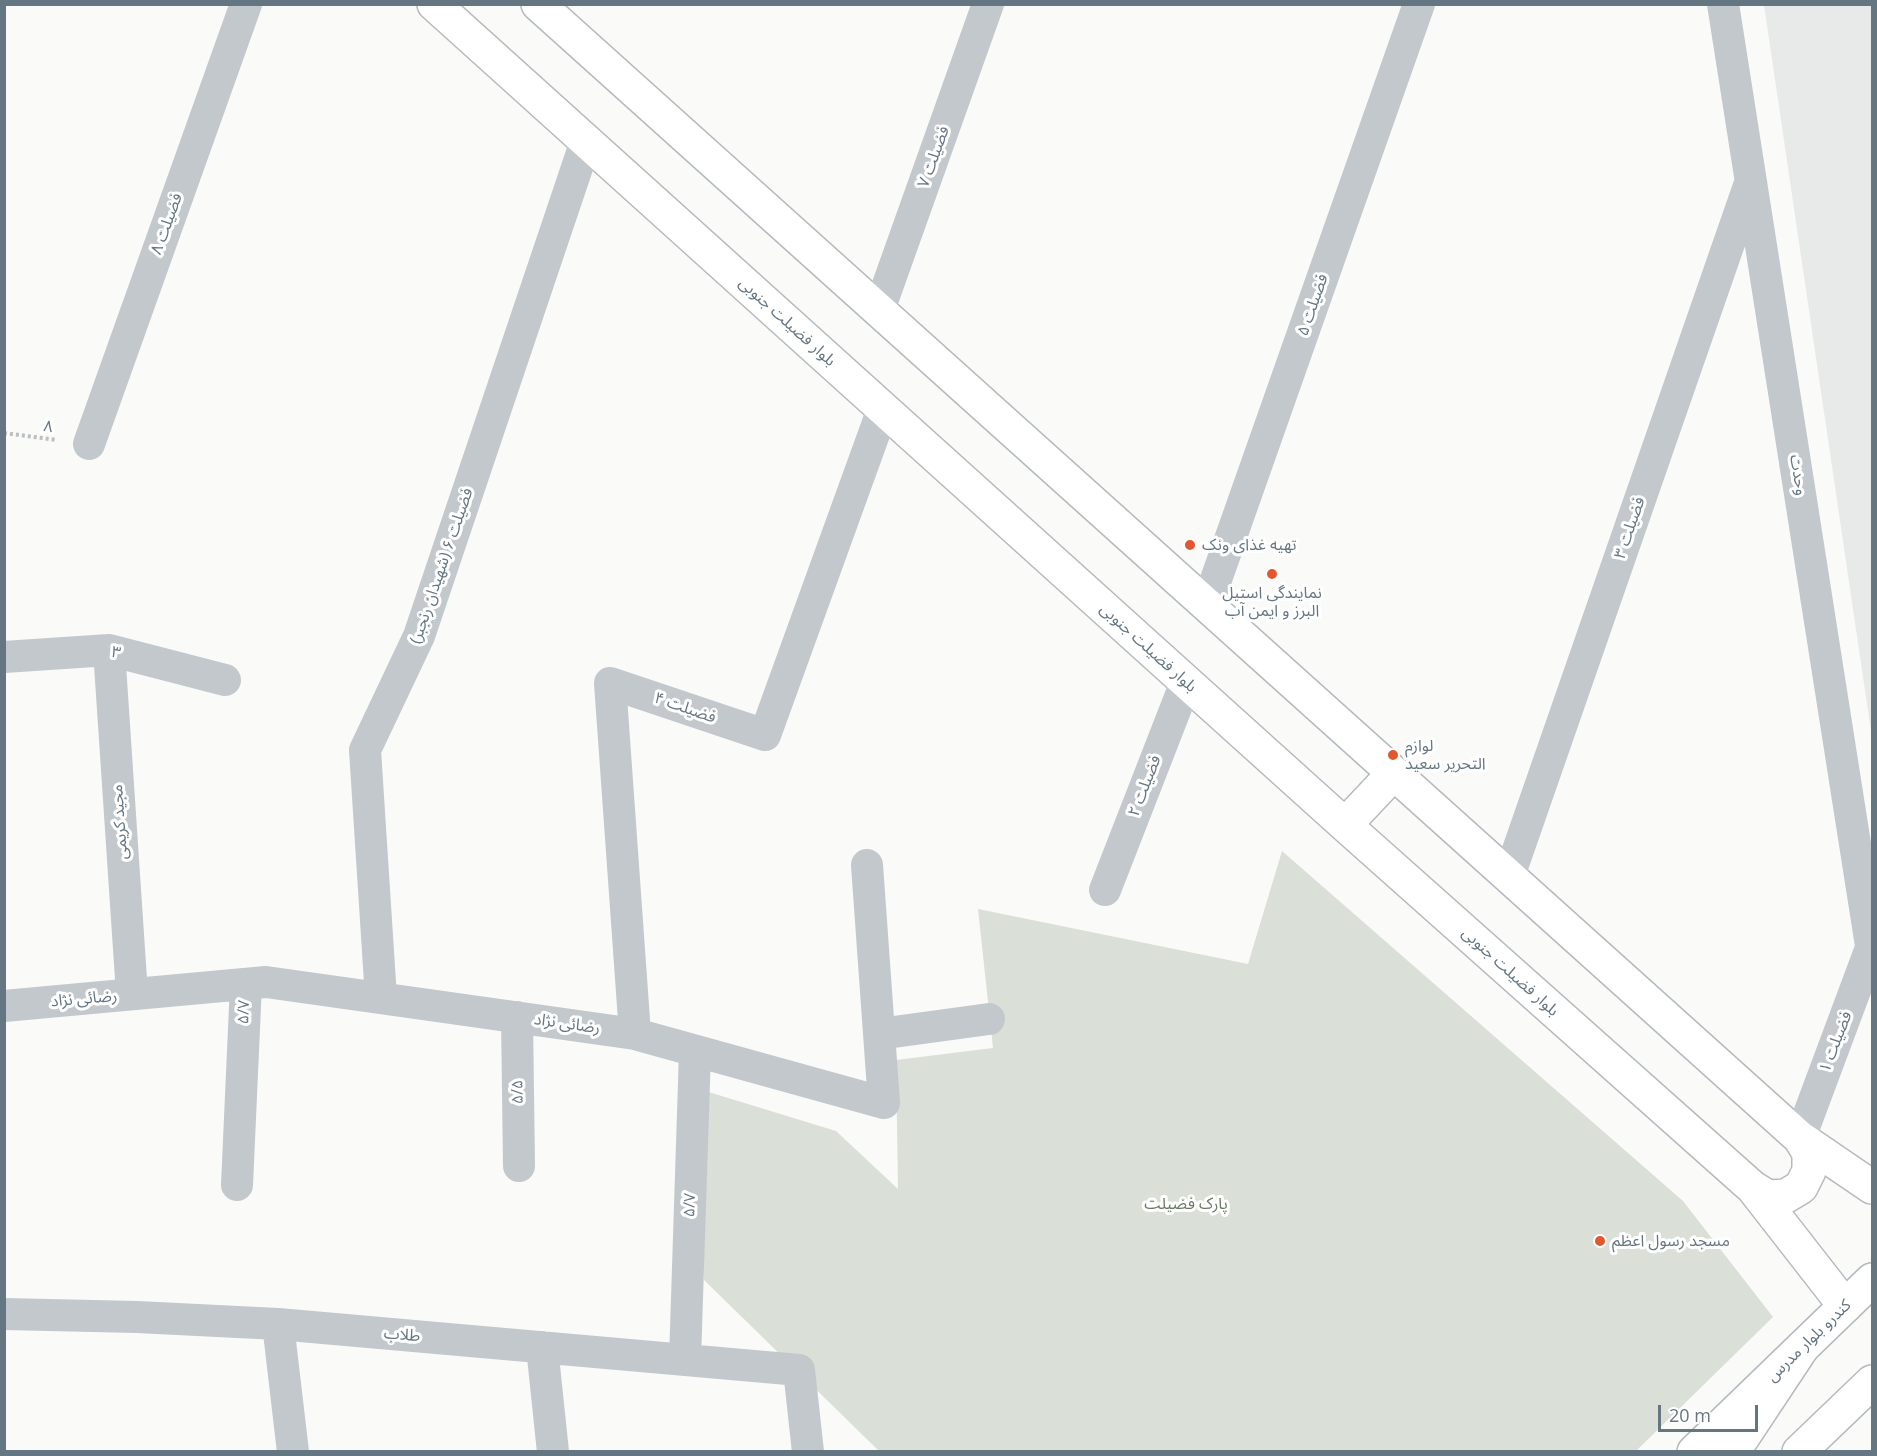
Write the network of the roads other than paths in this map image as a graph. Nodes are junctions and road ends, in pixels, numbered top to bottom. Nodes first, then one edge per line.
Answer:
1 (246, 4) edge
2 (434, 4) edge
3 (988, 4) edge
4 (1419, 4) edge
5 (1723, 4) edge
6 (553, 10) edge
7 (586, 141) junction
8 (1751, 180) junction
9 (879, 310) junction
10 (883, 409) junction
11 (89, 444) road end
12 (1207, 605) junction
13 (109, 650) junction
14 (4, 657) edge
15 (225, 680) dead end
16 (1186, 682) junction
17 (1394, 773) junction
18 (1345, 825) junction
19 (867, 865) dead end
20 (1509, 876) junction
21 (1105, 890) dead end
22 (1872, 945) edge
23 (1872, 952) edge
24 (246, 984) junction
25 (132, 994) junction
26 (381, 998) junction
27 (4, 1006) edge
28 (517, 1017) junction
29 (988, 1019) dead end
30 (635, 1034) junction
31 (879, 1034) junction
32 (695, 1051) junction
33 (1800, 1138) junction
34 (519, 1166) dead end
35 (237, 1185) dead end
36 (1872, 1187) edge
37 (1753, 1188) junction
38 (1872, 1280) edge
39 (1845, 1306) junction
40 (4, 1314) edge
41 (278, 1324) junction
42 (542, 1347) junction
43 (1802, 1348) junction
44 (685, 1360) junction
45 (1872, 1382) edge
46 (293, 1452) edge
47 (553, 1452) edge
48 (808, 1452) edge
49 (1694, 1452) edge
50 (1733, 1452) edge
51 (1799, 1452) edge

1 - 11 street, فضیلت ۸
2 - 7 main road, بلوار فضیلت جنوبی
3 - 9 street, فضیلت ۷
4 - 12 street, فضیلت ۵
5 - 8 street, وحدت
6 - 9 main road
7 - 10 main road, بلوار فضیلت جنوبی
7 - 26 street, فضیلت ۶ (شهیدان رنجبر)
8 - 20 street, فضیلت ۳
8 - 22 street, وحدت
9 - 12 main road
10 - 16 main road, بلوار فضیلت جنوبی
10 - 30 street, فضیلت ۴
12 - 17 main road
13 - 14 street, ۳
13 - 15 street, ۳
13 - 25 street, مجید کریمی
16 - 18 main road, بلوار فضیلت جنوبی
16 - 21 street, فضیلت ۲
17 - 18 main road
17 - 20 main road
18 - 37 main road, بلوار فضیلت جنوبی
19 - 31 street, رضائی نژاد
20 - 33 main road
22 - 23 street, وحدت
22 - 33 street, فضیلت ۱
24 - 25 street, رضائی نژاد
24 - 26 street, رضائی نژاد
24 - 35 street, ۵/۷
25 - 27 street, رضائی نژاد
26 - 28 street, رضائی نژاد
28 - 30 street, رضائی نژاد
28 - 34 street, ۵/۵
29 - 31 street
30 - 32 street, رضائی نژاد
31 - 32 street, رضائی نژاد
32 - 44 street, ۵/۷
33 - 36 main road
33 - 37 main road
37 - 39 main road, بلوار فضیلت جنوبی
38 - 39 main road, کندرو بلوار مدرس
39 - 43 main road, کندرو بلوار مدرس
40 - 41 street, طلاب
41 - 42 street, طلاب
41 - 46 street
42 - 44 street, طلاب
42 - 47 street
43 - 49 main road, کندرو بلوار مدرس
43 - 50 main road
44 - 48 street, طلاب
45 - 51 main road

